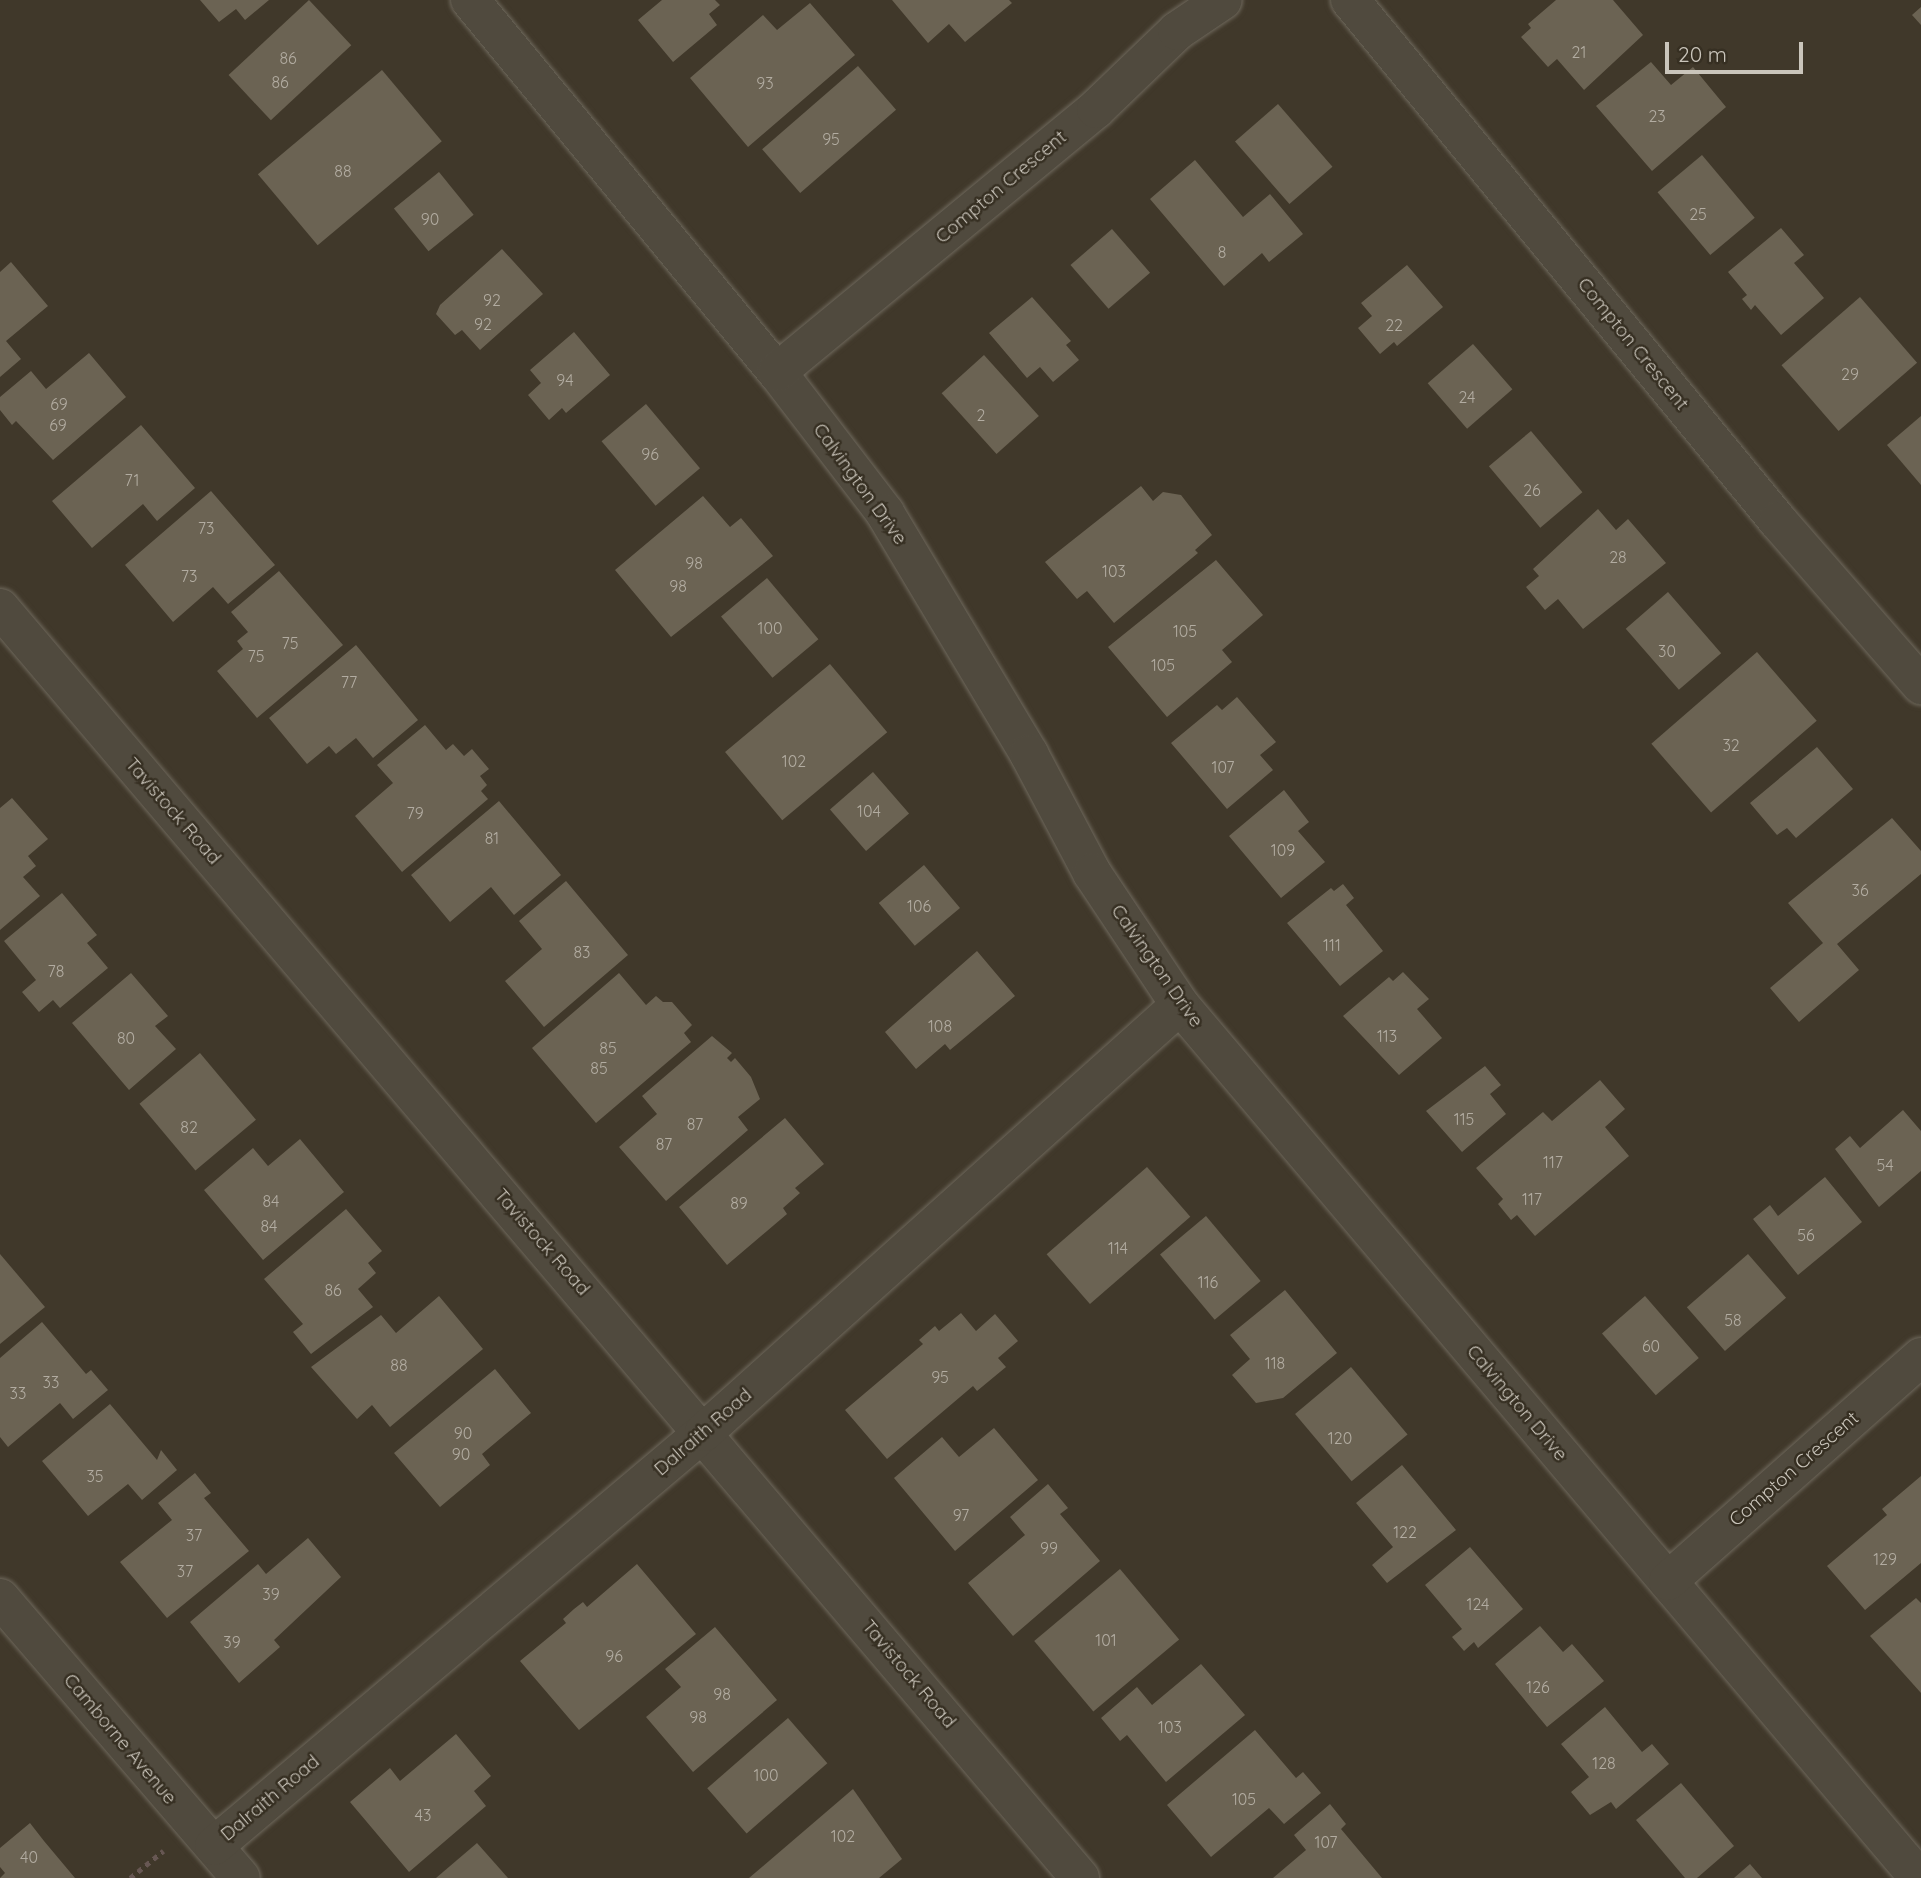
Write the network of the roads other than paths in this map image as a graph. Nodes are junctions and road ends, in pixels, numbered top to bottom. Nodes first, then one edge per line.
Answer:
1 (470, 0) edge
2 (1223, 0) edge
3 (1350, 0) edge
4 (777, 372) junction
5 (0, 608) edge
6 (1921, 685) edge
7 (1180, 1004) junction
8 (1921, 1357) edge
9 (704, 1432) junction
10 (1668, 1581) junction
11 (0, 1598) edge
12 (214, 1846) junction
13 (241, 1878) edge
14 (1080, 1878) edge
15 (1919, 1878) edge

1 - 4 street, Calvington Drive
2 - 4 street, Compton Crescent
3 - 6 street, Compton Crescent
4 - 7 street, Calvington Drive
5 - 9 street, Tavistock Road
7 - 9 street, Dalraith Road
7 - 10 street, Calvington Drive
8 - 10 street, Compton Crescent
9 - 12 street, Dalraith Road
9 - 14 street, Tavistock Road
10 - 15 street, Calvington Drive
11 - 12 street, Camborne Avenue
12 - 13 street, Camborne Avenue

